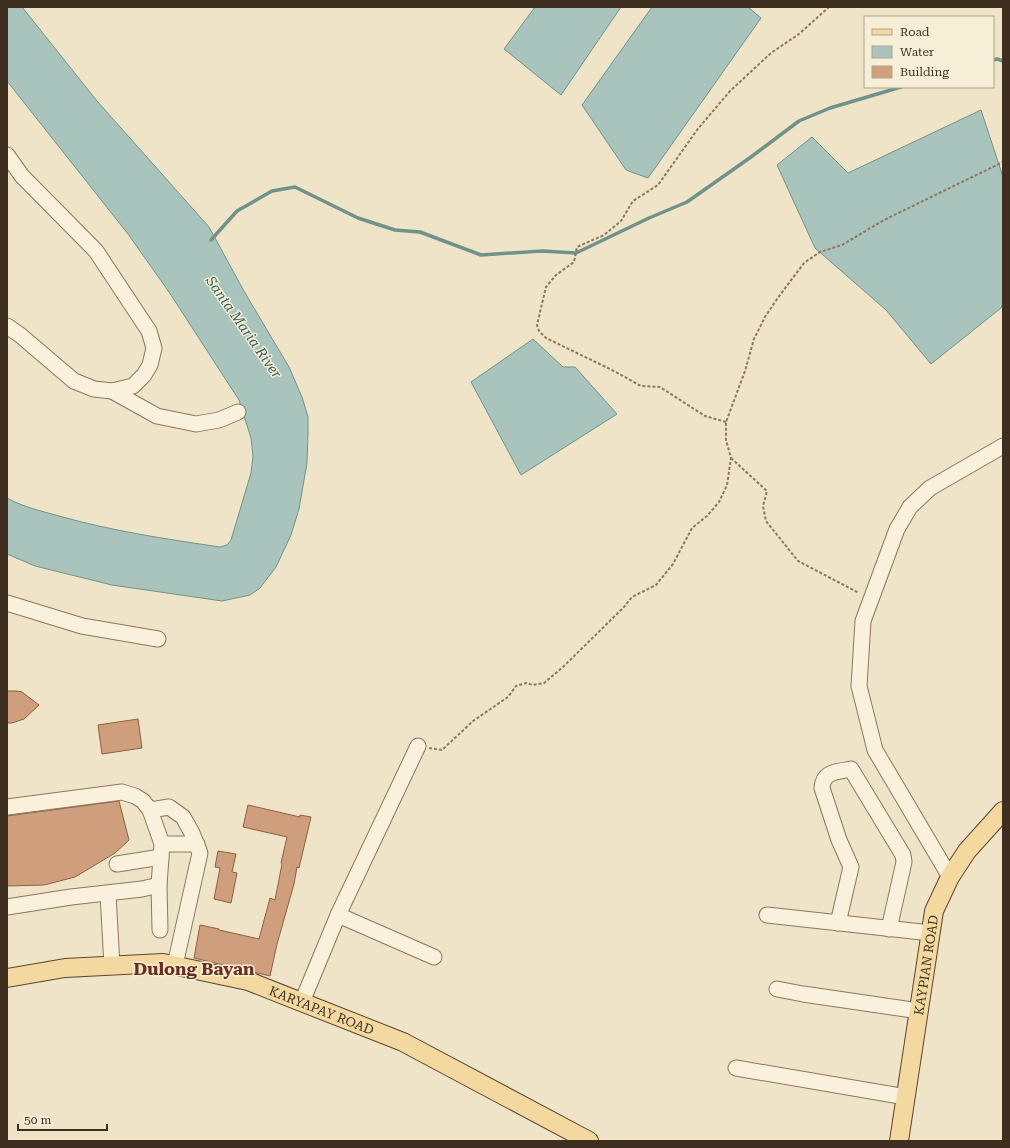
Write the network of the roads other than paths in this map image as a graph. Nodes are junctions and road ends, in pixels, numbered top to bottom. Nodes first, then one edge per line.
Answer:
1 (7, 155) edge
2 (7, 326) edge
3 (112, 391) junction
4 (238, 412) dead end
5 (1003, 446) edge
6 (7, 603) edge
7 (158, 639) dead end
8 (418, 746) road end
9 (7, 807) edge
10 (150, 810) junction
11 (1003, 811) edge
12 (196, 844) junction
13 (162, 850) junction
14 (117, 864) dead end
15 (950, 877) junction
16 (159, 885) junction
17 (108, 894) junction
18 (7, 907) edge
19 (338, 915) junction
20 (767, 915) dead end
21 (838, 923) junction
22 (889, 928) junction
23 (160, 930) dead end
24 (931, 933) junction
25 (434, 957) dead end
26 (175, 965) junction
27 (112, 966) junction
28 (7, 978) edge
29 (777, 989) dead end
30 (302, 1002) junction
31 (919, 1011) junction
32 (736, 1068) dead end
33 (906, 1097) junction
34 (589, 1141) edge
35 (899, 1141) edge

1 - 3 street
2 - 3 street
3 - 4 street
5 - 15 street
6 - 7 street
8 - 19 street
9 - 10 street
10 - 12 street
10 - 13 street
11 - 15 main road, KAYPIAN ROAD
12 - 13 street
12 - 26 street
13 - 14 street
13 - 16 street
15 - 24 main road, KAYPIAN ROAD
16 - 17 street
16 - 23 street
17 - 18 street
17 - 27 street
19 - 25 street
19 - 30 street
20 - 21 street
21 - 22 street
21 - 22 street
22 - 24 street
24 - 31 main road, KAYPIAN ROAD
26 - 27 main road, KARYAPAY ROAD
26 - 30 main road, KARYAPAY ROAD
27 - 28 main road, KARYAPAY ROAD
29 - 31 street
30 - 34 main road, KARYAPAY ROAD
31 - 33 main road, KAYPIAN ROAD
32 - 33 street
33 - 35 main road, KAYPIAN ROAD

